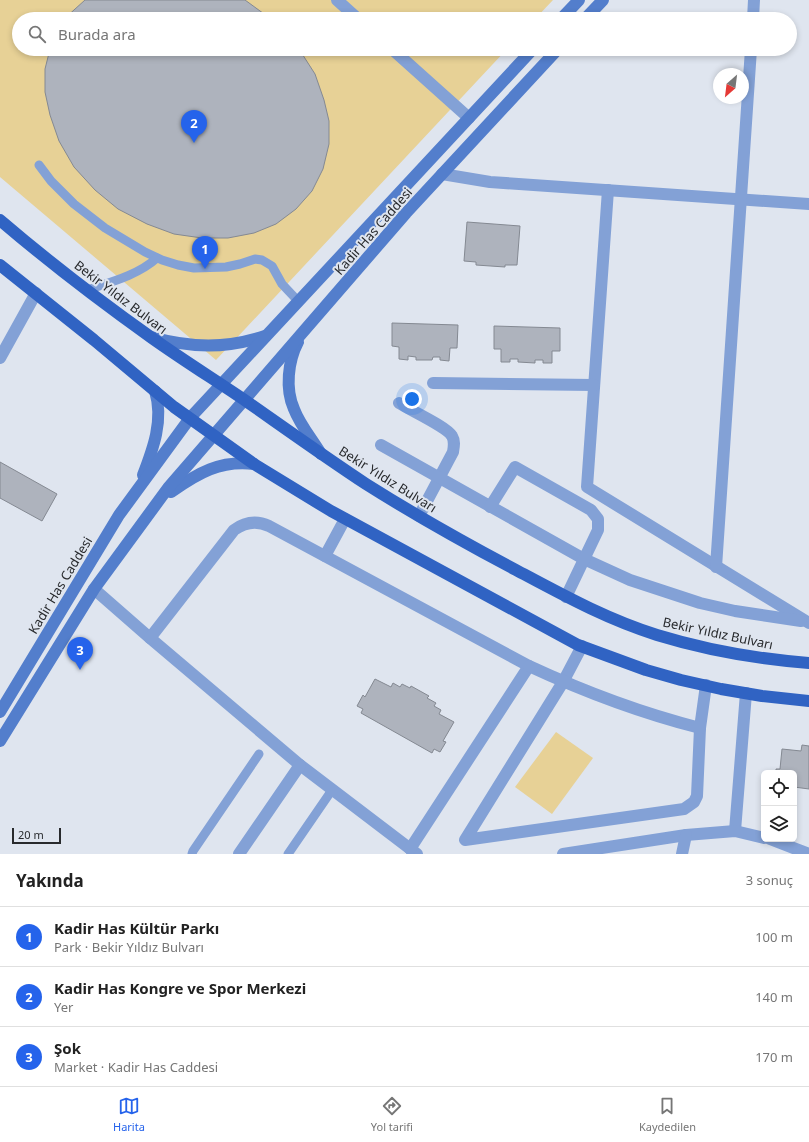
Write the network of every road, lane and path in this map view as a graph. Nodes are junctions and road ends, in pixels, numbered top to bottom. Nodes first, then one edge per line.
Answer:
1 (337, 0) edge
2 (579, 0) edge
3 (603, 0) edge
4 (754, 0) edge
5 (350, 12) edge
6 (568, 12) edge
7 (592, 12) edge
8 (753, 12) edge
9 (400, 56) edge
10 (527, 56) edge
11 (552, 56) edge
12 (751, 56) edge
13 (469, 118) junction
14 (39, 165) dead end
15 (442, 174) junction
16 (608, 190) junction
17 (741, 199) junction
18 (809, 204) edge
19 (0, 220) edge
20 (157, 258) junction
21 (0, 265) edge
22 (87, 290) junction
23 (36, 293) junction
24 (298, 301) junction
25 (304, 331) junction
26 (266, 336) junction
27 (150, 337) junction
28 (0, 358) edge
29 (433, 383) dead end
30 (594, 385) junction
31 (220, 386) junction
32 (155, 391) junction
33 (244, 400) junction
34 (399, 403) dead end
35 (190, 418) junction
36 (214, 436) junction
37 (381, 445) dead end
38 (322, 455) junction
39 (254, 464) junction
40 (439, 478) junction
41 (138, 488) junction
42 (158, 500) junction
43 (490, 507) junction
44 (419, 516) junction
45 (345, 519) junction
46 (325, 556) junction
47 (584, 559) junction
48 (716, 567) junction
49 (94, 589) junction
50 (566, 597) junction
51 (807, 622) edge
52 (150, 638) junction
53 (582, 646) junction
54 (809, 663) edge
55 (529, 666) junction
56 (563, 682) junction
57 (706, 685) junction
58 (746, 693) junction
59 (809, 701) edge
60 (0, 712) edge
61 (700, 728) junction
62 (0, 741) edge
63 (258, 754) dead end
64 (300, 765) junction
65 (332, 790) junction
66 (735, 831) junction
67 (686, 835) junction
68 (761, 837) edge
69 (778, 842) edge
70 (414, 852) edge
71 (192, 854) edge
72 (239, 854) edge
73 (288, 854) edge
74 (563, 854) edge
75 (682, 854) edge
76 (808, 854) edge

1 - 5 street
2 - 6 street
3 - 7 street
4 - 8 street
9 - 13 street
10 - 13 street, Kadir Has Caddesi
11 - 15 street, Kadir Has Caddesi
12 - 17 street
13 - 24 street, Kadir Has Caddesi
14 - 20 lane
15 - 16 street
15 - 25 street, Kadir Has Caddesi
16 - 17 street
16 - 30 street
17 - 18 street
17 - 48 street
19 - 22 main road, Bekir Yıldız Bulvarı
20 - 22 lane
20 - 24 lane
21 - 23 main road
22 - 27 main road, Bekir Yıldız Bulvarı
23 - 28 street
23 - 32 main road
24 - 26 street, Kadir Has Caddesi
25 - 33 street, Kadir Has Caddesi
25 - 38 street
26 - 27 street
26 - 31 street, Kadir Has Caddesi
27 - 31 main road, Bekir Yıldız Bulvarı
29 - 30 street
30 - 48 street
31 - 33 main road, Bekir Yıldız Bulvarı
31 - 35 street, Kadir Has Caddesi
32 - 35 main road
32 - 41 street
33 - 36 street, Kadir Has Caddesi
33 - 38 main road, Bekir Yıldız Bulvarı
34 - 40 street
35 - 36 main road
35 - 41 street, Kadir Has Caddesi
36 - 39 main road
36 - 42 street, Kadir Has Caddesi
37 - 40 street
38 - 44 main road, Bekir Yıldız Bulvarı
39 - 42 street
39 - 45 main road
40 - 43 street
40 - 44 street
41 - 60 street, Kadir Has Caddesi
42 - 49 street, Kadir Has Caddesi
43 - 47 street
43 - 47 street
44 - 50 main road, Bekir Yıldız Bulvarı
45 - 46 street
45 - 53 main road
46 - 52 street
46 - 55 street
47 - 50 street
47 - 51 street
48 - 51 street
49 - 52 street
49 - 62 street
50 - 54 main road, Bekir Yıldız Bulvarı
52 - 64 street
53 - 56 street
53 - 57 main road
55 - 56 street
55 - 70 street
56 - 61 street
56 - 61 street
57 - 58 main road
57 - 61 street
58 - 59 main road
58 - 66 street
63 - 71 lane
64 - 65 street
64 - 72 street
65 - 70 street
65 - 73 lane
66 - 67 street
66 - 68 street
67 - 74 street
67 - 75 street
69 - 76 street

